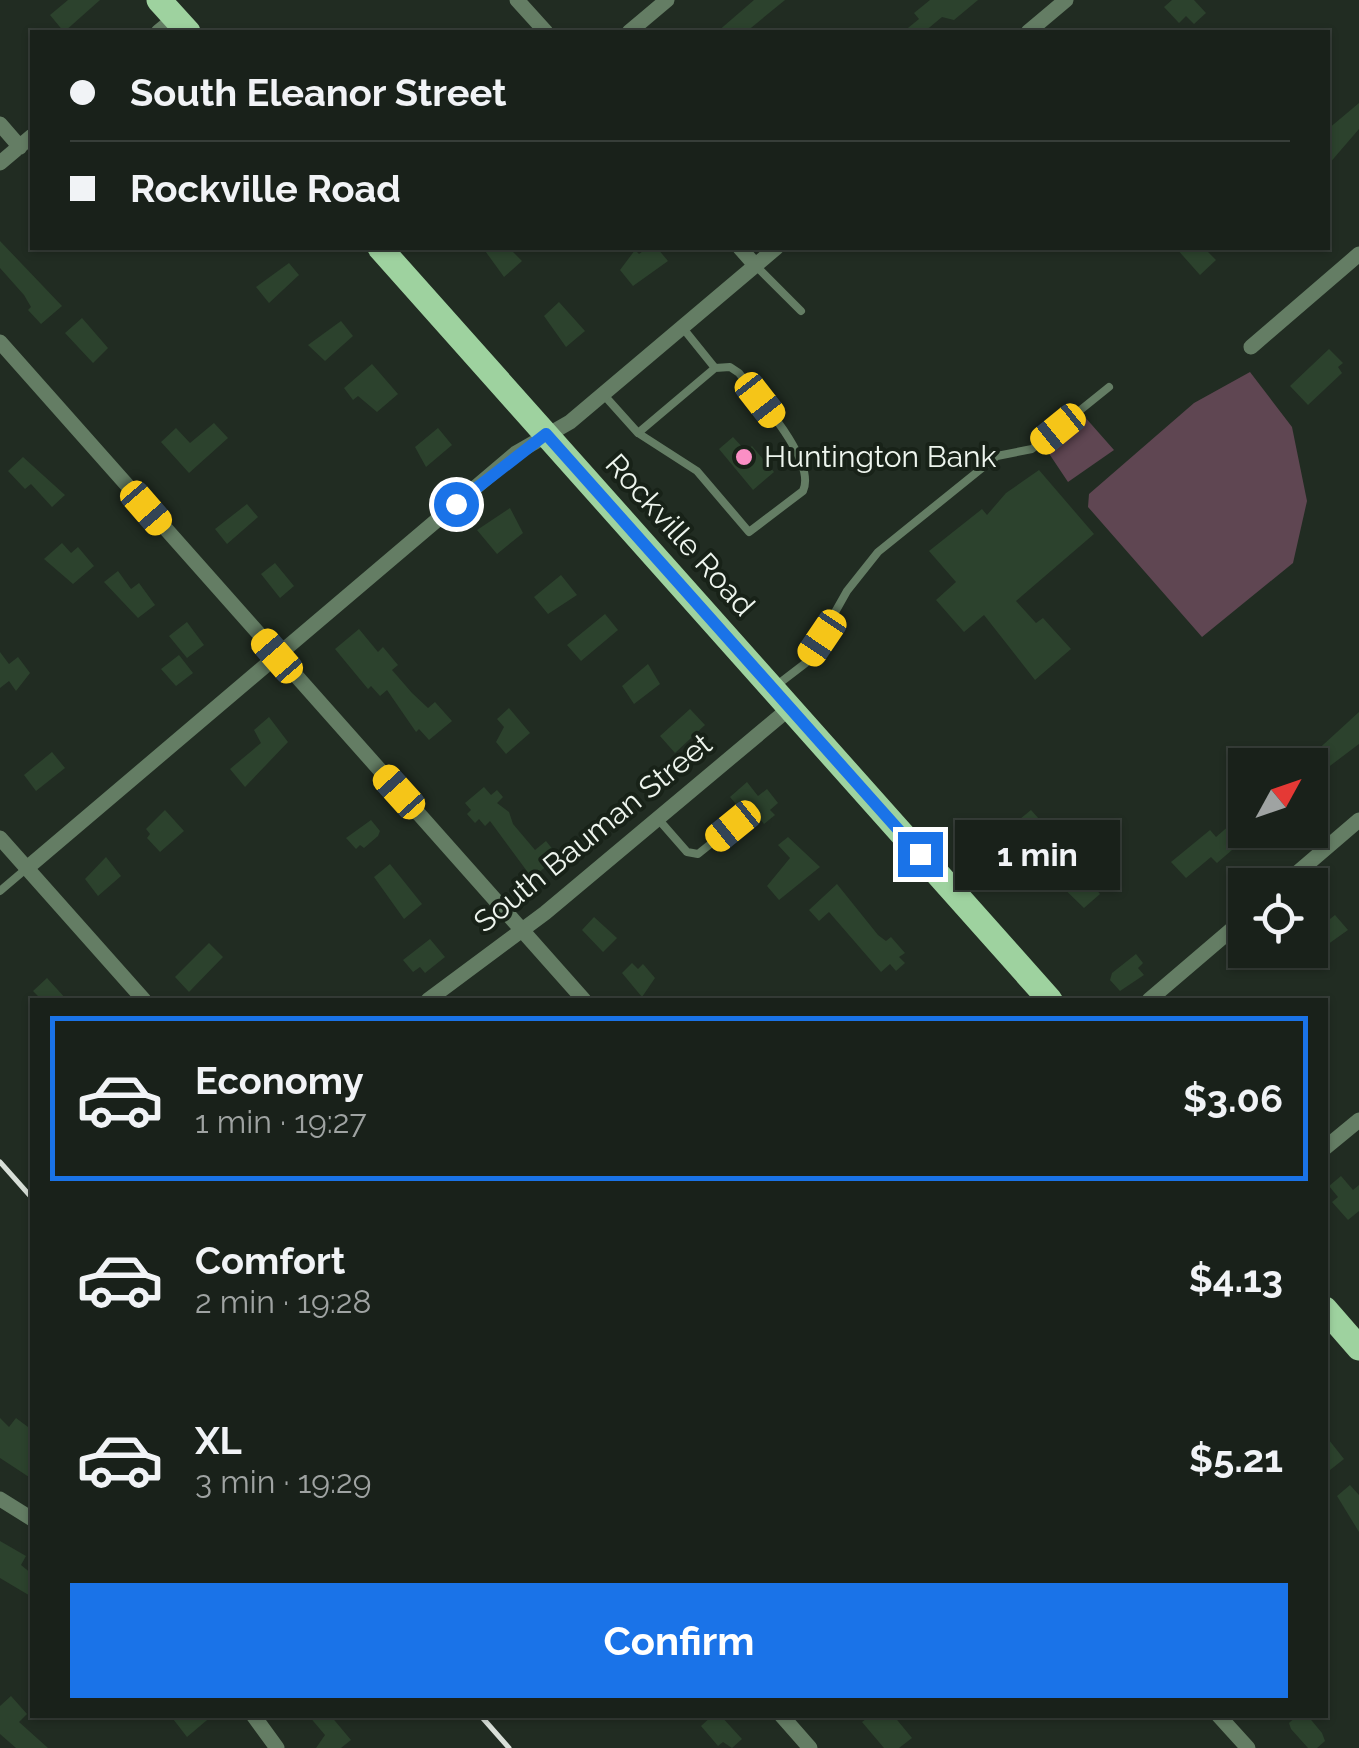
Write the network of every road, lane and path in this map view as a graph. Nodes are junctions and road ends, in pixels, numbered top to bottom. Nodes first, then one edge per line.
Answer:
1 (517, 0) edge
2 (668, 0) edge
3 (1066, 0) edge
4 (544, 30) edge
5 (631, 30) edge
6 (1030, 30) edge
7 (0, 124) edge
8 (26, 142) edge
9 (0, 163) edge
10 (382, 250) edge
11 (742, 250) edge
12 (773, 250) edge
13 (1359, 254) edge
14 (755, 264) junction
15 (801, 311) dead end
16 (682, 327) junction
17 (0, 342) edge
18 (1251, 347) dead end
19 (715, 368) junction
20 (1110, 388) dead end
21 (603, 394) junction
22 (638, 433) junction
23 (546, 434) junction
24 (277, 656) junction
25 (782, 698) junction
26 (658, 820) junction
27 (1359, 820) edge
28 (733, 826) dead end
29 (0, 838) edge
30 (26, 868) junction
31 (1303, 868) edge
32 (0, 891) edge
33 (521, 928) junction
34 (1228, 933) edge
35 (142, 998) edge
36 (431, 998) edge
37 (582, 998) edge
38 (1048, 998) edge
39 (1151, 998) edge
40 (1359, 1120) edge
41 (1328, 1146) edge
42 (1328, 1312) edge
43 (1359, 1348) edge
44 (0, 1499) edge
45 (30, 1518) edge
46 (255, 1718) edge
47 (783, 1718) edge
48 (1221, 1718) edge
49 (277, 1748) edge
50 (810, 1748) edge
51 (1248, 1748) edge

1 - 4 street
2 - 5 street
3 - 6 street
7 - 8 street
8 - 9 street
10 - 23 main road, Rockville Road
11 - 14 street
12 - 14 street
13 - 18 street
14 - 15 lane
14 - 16 street
16 - 19 lane
16 - 21 street
17 - 24 street
19 - 22 lane
19 - 22 lane
20 - 25 lane
21 - 22 lane
21 - 23 street
23 - 24 street
23 - 25 main road, Rockville Road
24 - 30 street
24 - 33 street
25 - 26 street, South Bauman Street
25 - 38 main road, Rockville Road
26 - 28 lane
26 - 33 street, South Bauman Street
27 - 31 street
29 - 30 street
30 - 32 lane
30 - 35 street
33 - 36 street, South Bauman Street
33 - 37 street
34 - 39 street
40 - 41 street
42 - 43 main road
44 - 45 street
46 - 49 street
47 - 50 street
48 - 51 street

